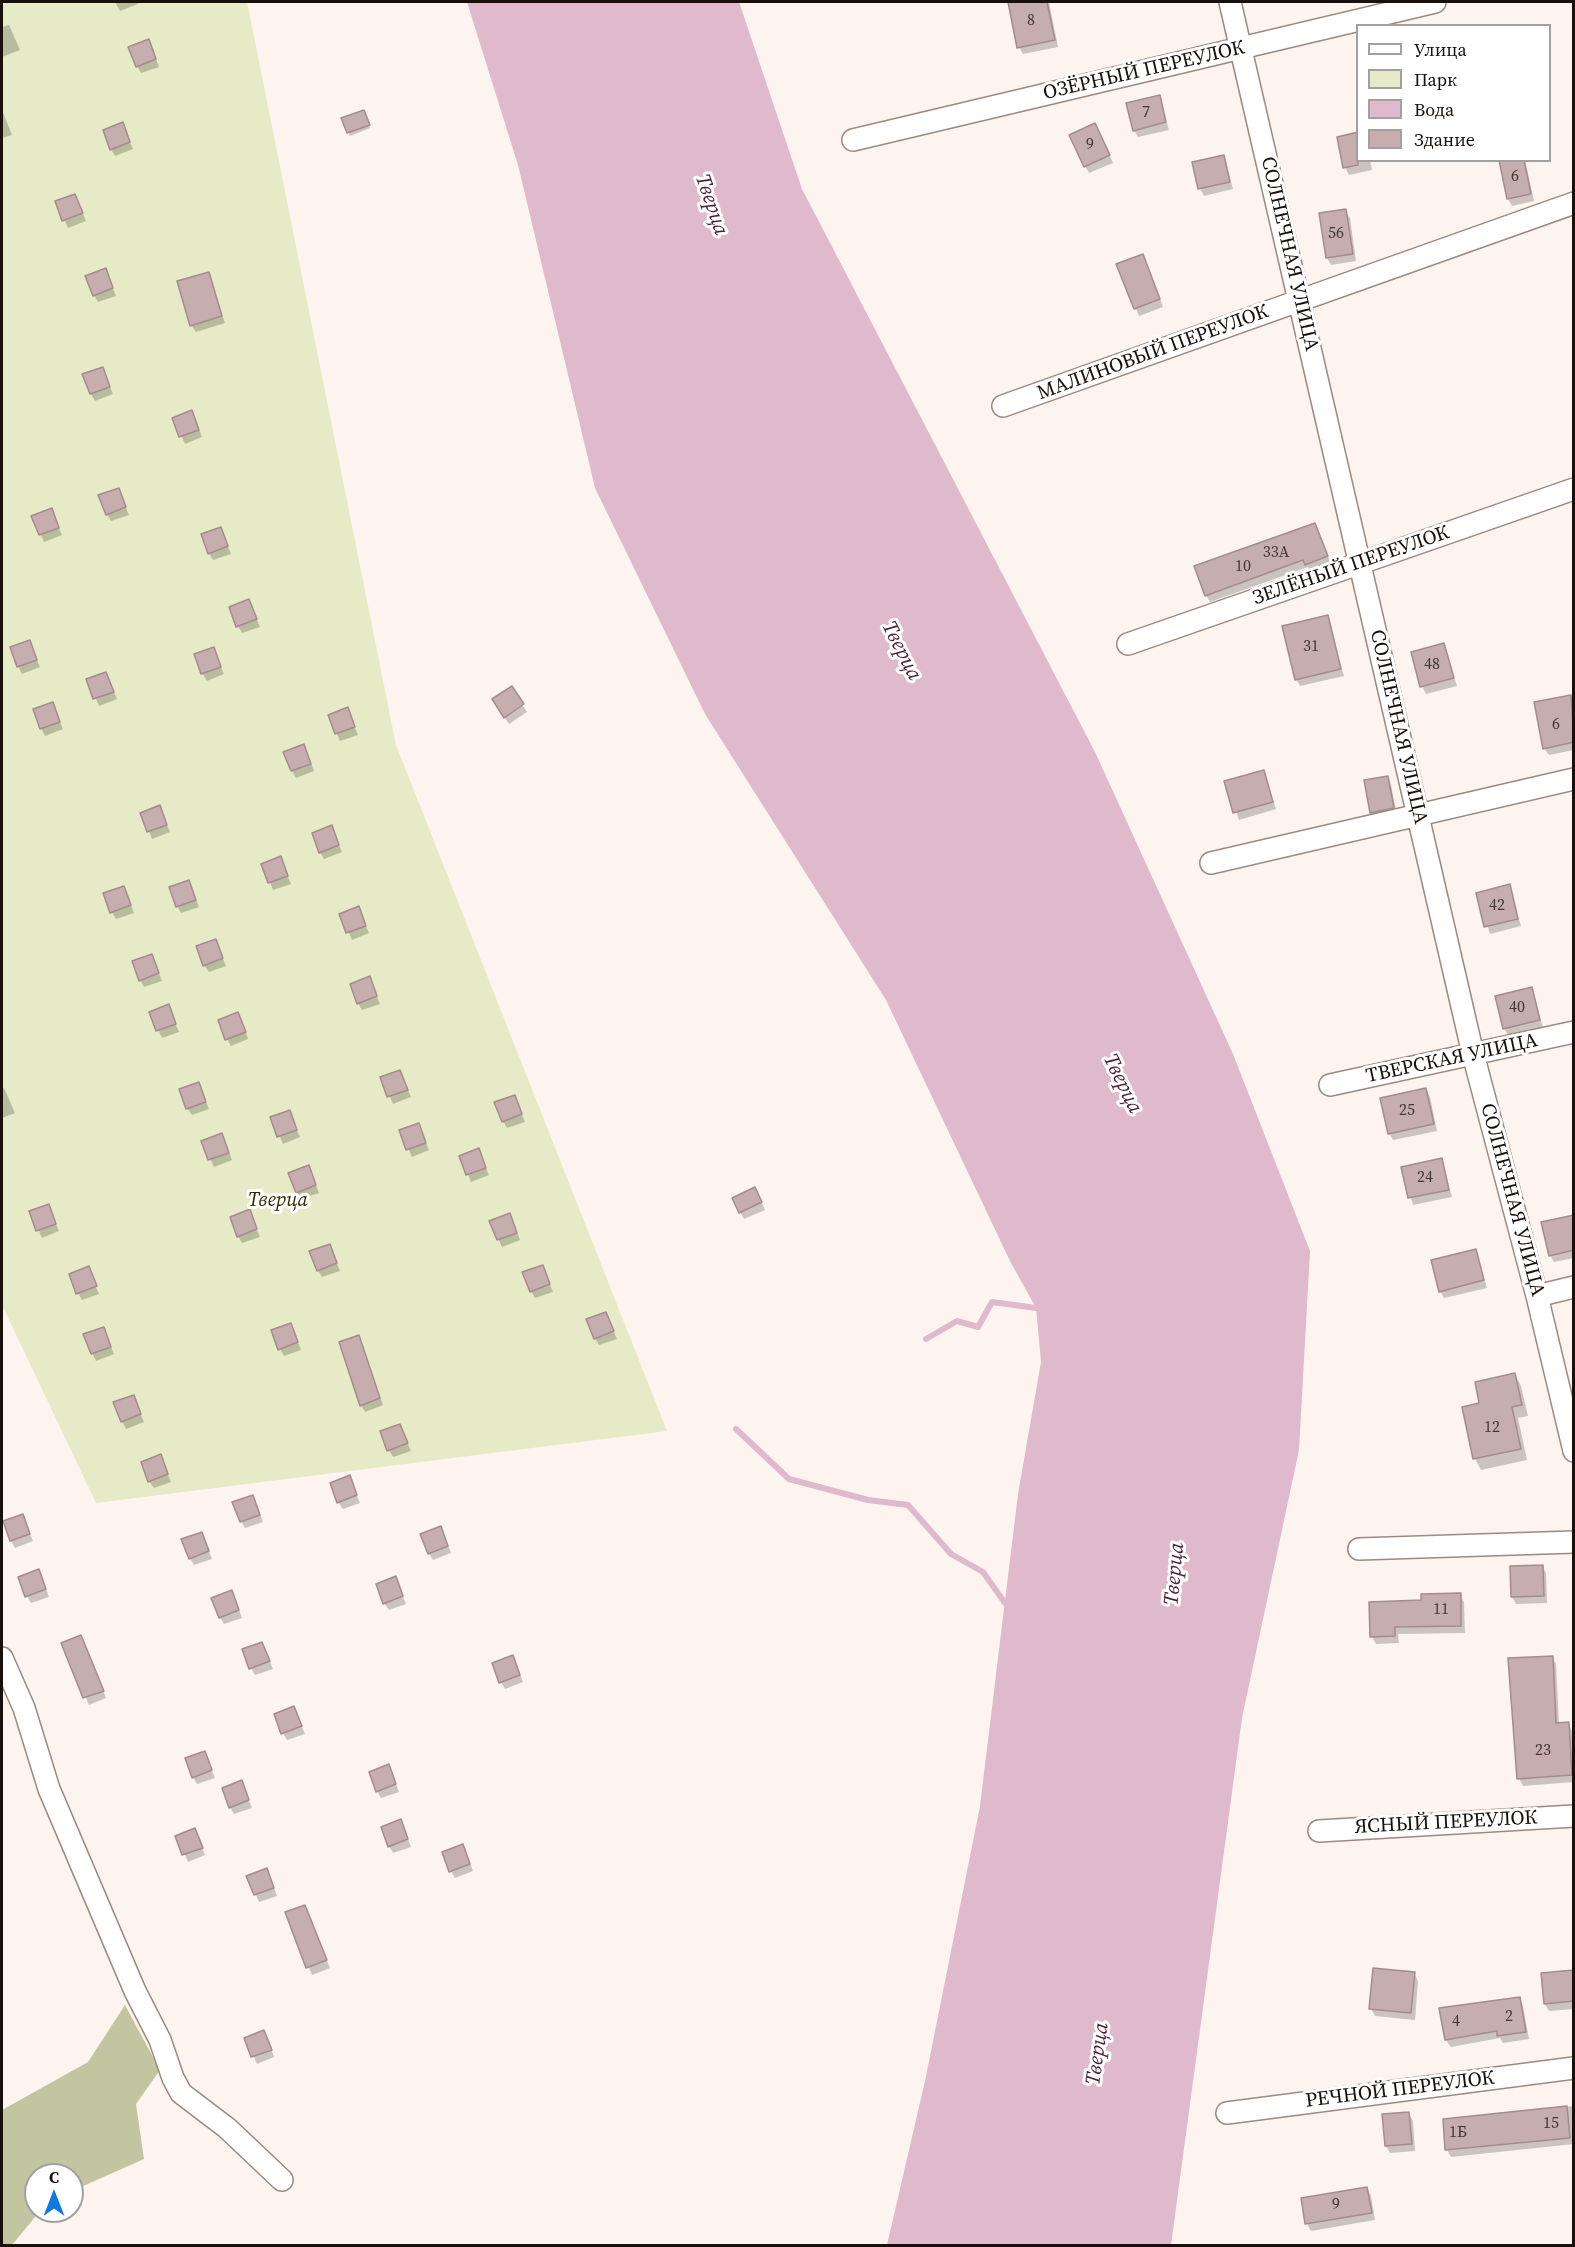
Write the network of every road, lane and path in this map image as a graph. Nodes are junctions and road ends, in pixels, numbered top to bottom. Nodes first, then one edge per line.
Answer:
1 (1230, 2) edge
2 (1435, 2) edge
3 (1241, 48) junction
4 (853, 140) dead end
5 (1574, 203) edge
6 (1299, 300) junction
7 (1003, 406) dead end
8 (1574, 489) edge
9 (1360, 563) junction
10 (1128, 645) dead end
11 (1574, 779) edge
12 (1418, 815) junction
13 (1211, 863) dead end
14 (1574, 1032) edge
15 (1473, 1054) junction
16 (1330, 1085) dead end
17 (1574, 1287) edge
18 (1537, 1296) junction
19 (1574, 1451) edge
20 (1574, 1542) edge
21 (1359, 1550) dead end
22 (2, 1658) edge
23 (1574, 1816) edge
24 (1319, 1831) dead end
25 (1574, 2068) edge
26 (1227, 2113) dead end
27 (282, 2180) dead end

1 - 3 street, СОЛНЕЧНАЯ УЛИЦА
2 - 3 street, ОЗЁРНЫЙ ПЕРЕУЛОК
3 - 4 street, ОЗЁРНЫЙ ПЕРЕУЛОК
3 - 6 street, СОЛНЕЧНАЯ УЛИЦА
5 - 6 street, МАЛИНОВЫЙ ПЕРЕУЛОК
6 - 7 street, МАЛИНОВЫЙ ПЕРЕУЛОК
6 - 9 street, СОЛНЕЧНАЯ УЛИЦА
8 - 9 street, ЗЕЛЁНЫЙ ПЕРЕУЛОК
9 - 10 street, ЗЕЛЁНЫЙ ПЕРЕУЛОК
9 - 12 street, СОЛНЕЧНАЯ УЛИЦА
11 - 12 street
12 - 13 street
12 - 15 street, СОЛНЕЧНАЯ УЛИЦА
14 - 15 street, ТВЕРСКАЯ УЛИЦА
15 - 16 street, ТВЕРСКАЯ УЛИЦА
15 - 18 street, СОЛНЕЧНАЯ УЛИЦА
17 - 18 street
18 - 19 street, СОЛНЕЧНАЯ УЛИЦА
20 - 21 street
22 - 27 street
23 - 24 street, ЯСНЫЙ ПЕРЕУЛОК
25 - 26 street, РЕЧНОЙ ПЕРЕУЛОК

